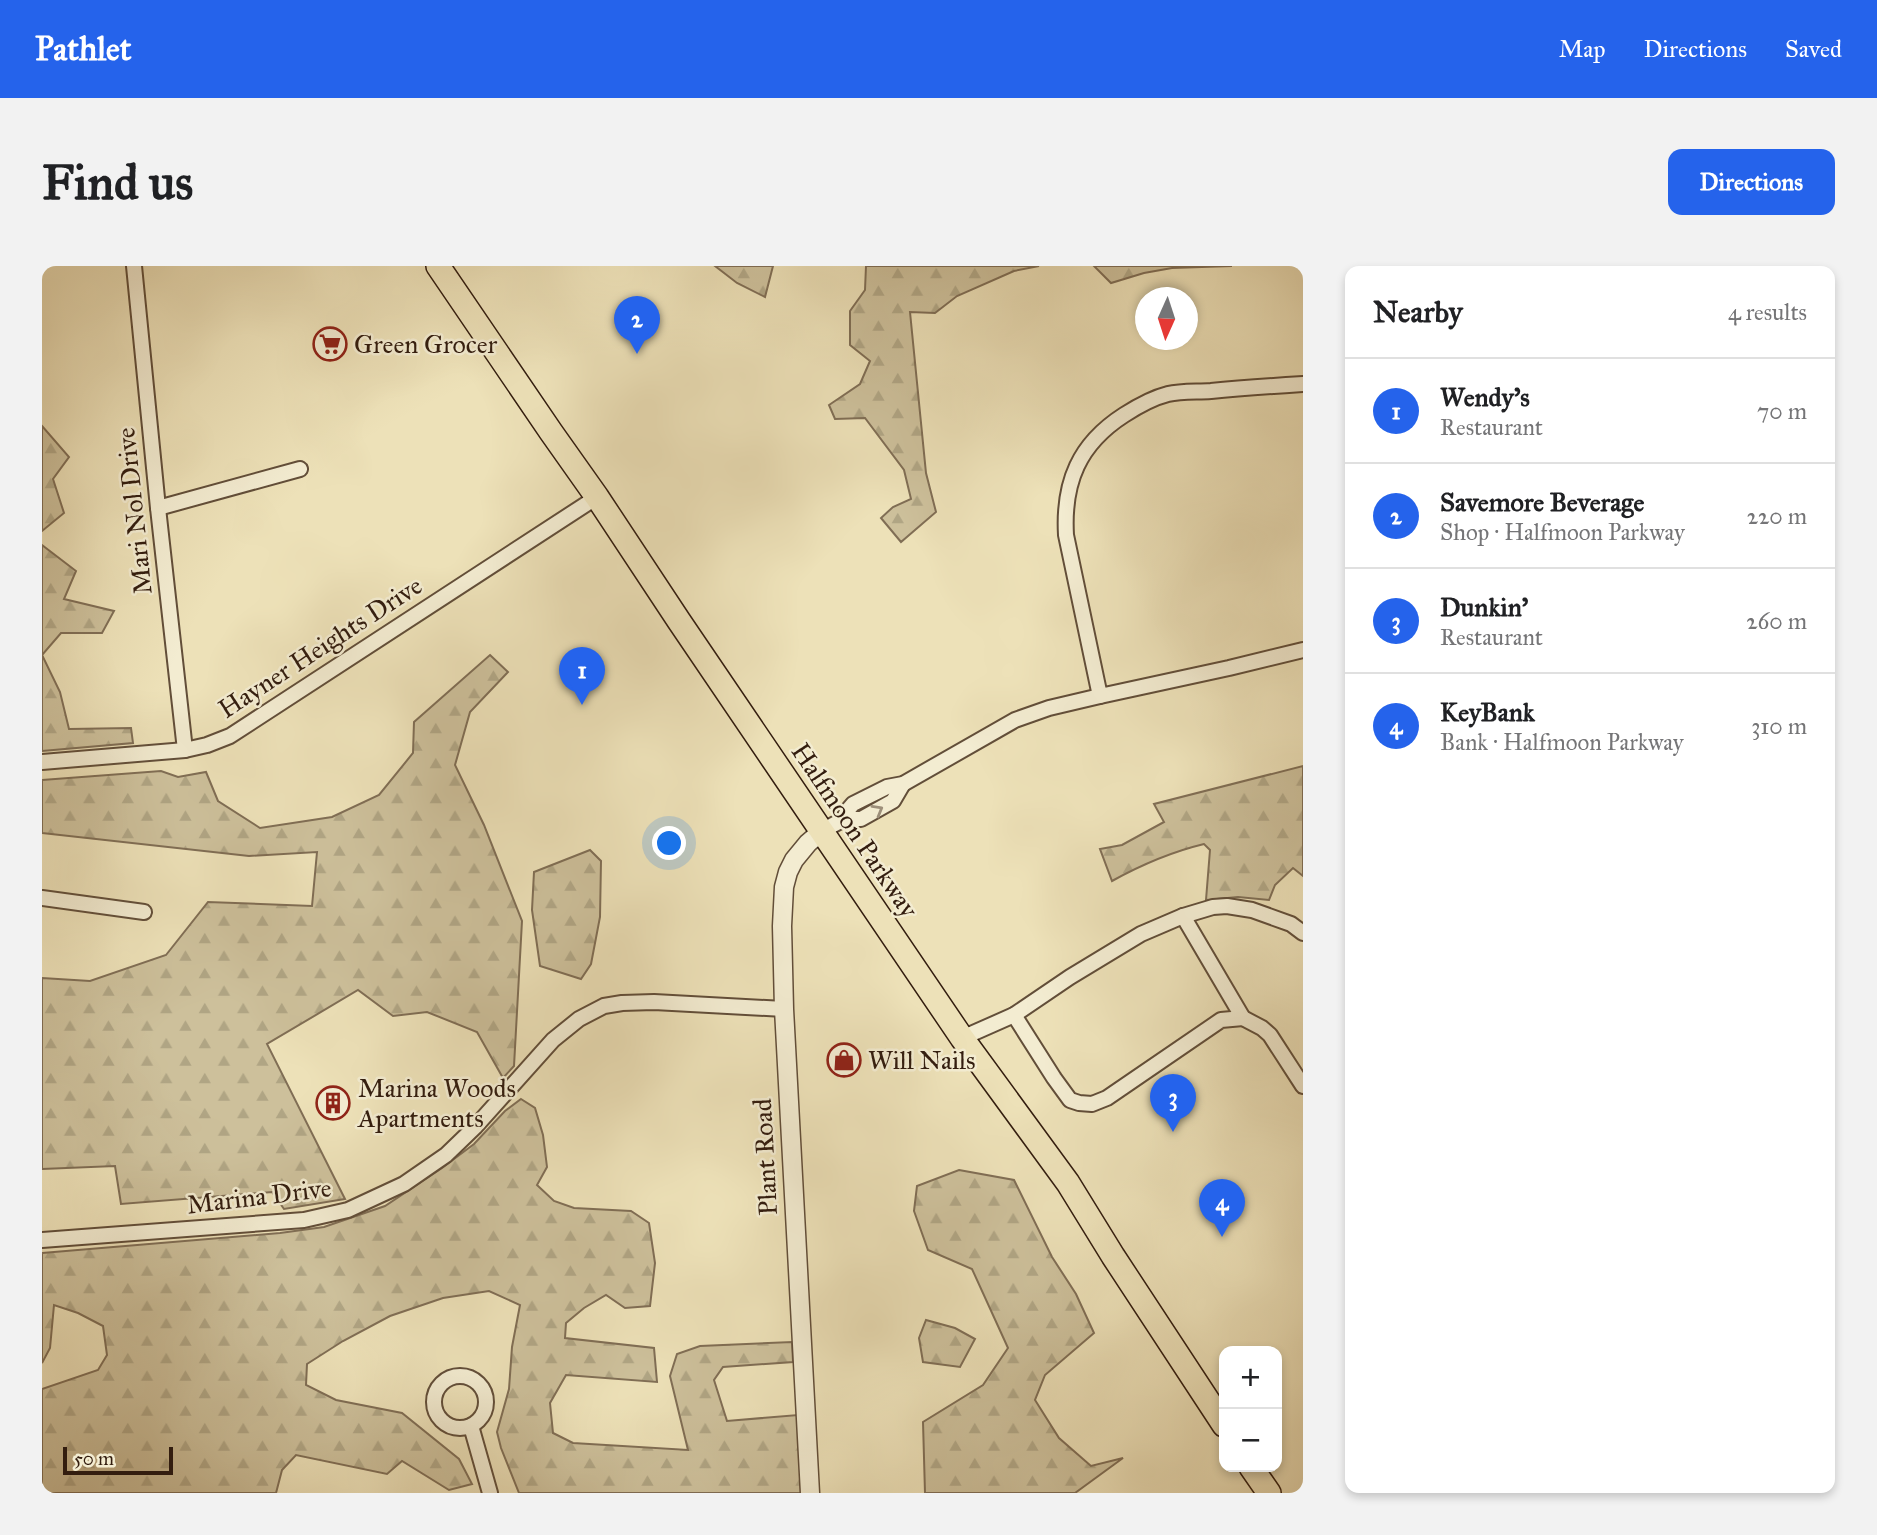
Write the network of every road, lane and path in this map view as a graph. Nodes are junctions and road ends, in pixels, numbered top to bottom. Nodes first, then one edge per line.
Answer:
1 (134, 266) edge
2 (438, 266) edge
3 (1303, 384) edge
4 (300, 469) dead end
5 (597, 496) junction
6 (158, 508) junction
7 (1303, 650) edge
8 (1100, 696) junction
9 (185, 750) junction
10 (42, 762) edge
11 (822, 831) junction
12 (42, 898) edge
13 (144, 912) dead end
14 (1184, 916) junction
15 (1303, 933) edge
16 (783, 1009) junction
17 (1014, 1015) junction
18 (1243, 1018) junction
19 (962, 1038) junction
20 (1303, 1086) edge
21 (42, 1240) edge
22 (1219, 1417) edge
23 (471, 1426) dead end
24 (1254, 1472) edge
25 (490, 1493) edge
26 (810, 1493) edge
27 (1269, 1493) edge

1 - 6 street, Mari Nol Drive
2 - 5 main road, Halfmoon Parkway
3 - 8 street
4 - 6 street
5 - 9 street, Hayner Heights Drive
5 - 11 main road, Halfmoon Parkway
6 - 9 street, Mari Nol Drive
7 - 8 street
8 - 11 street
9 - 10 street, Hayner Heights Drive
11 - 16 street, Plant Road
11 - 19 main road, Halfmoon Parkway
12 - 13 street
14 - 15 street
14 - 17 street
14 - 18 street
16 - 21 street, Marina Drive
16 - 26 street, Plant Road
17 - 18 street
17 - 19 street
18 - 20 street
19 - 22 main road, Halfmoon Parkway
23 - 25 street
24 - 27 main road

